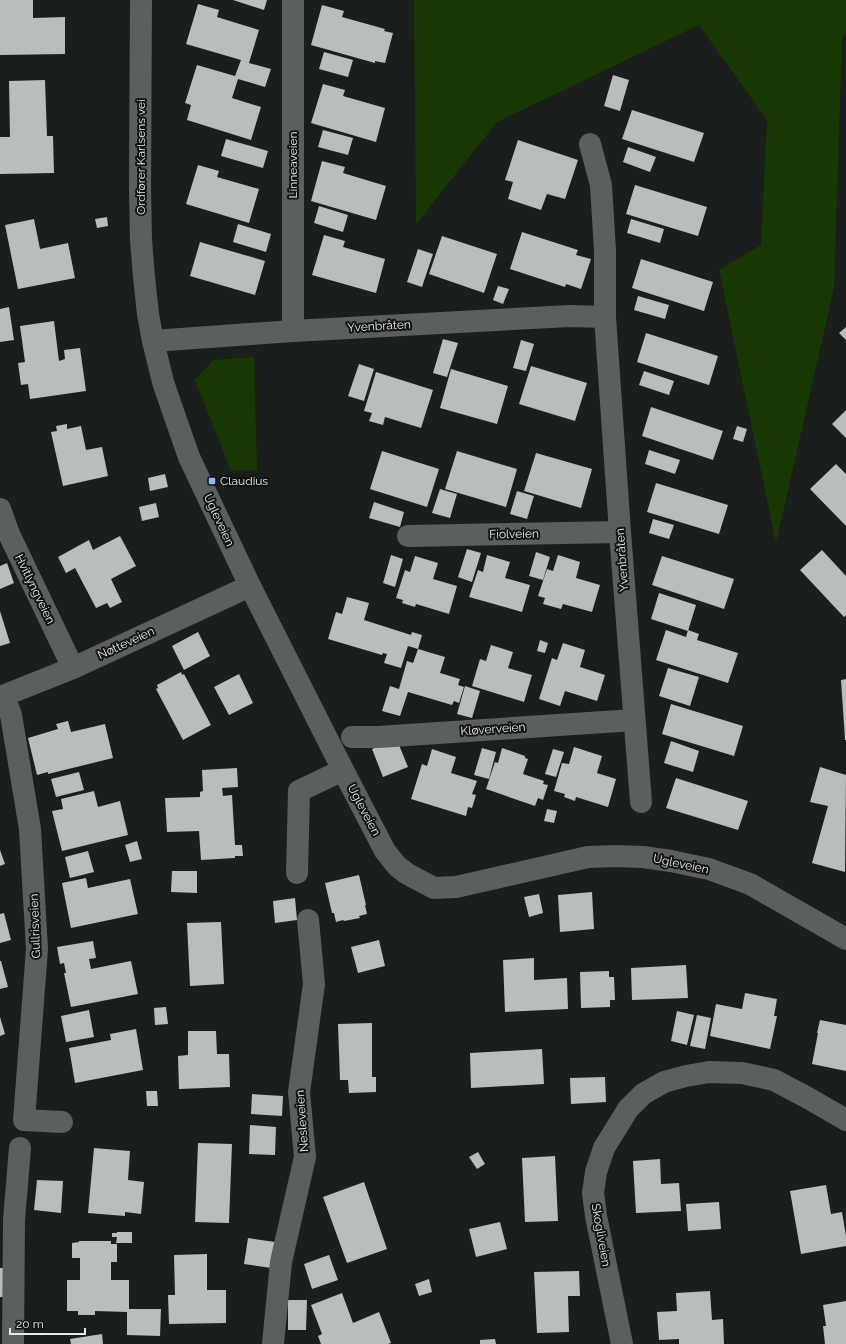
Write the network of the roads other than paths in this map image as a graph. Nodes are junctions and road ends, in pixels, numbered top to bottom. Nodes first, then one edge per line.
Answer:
1 (141, 0) edge
2 (293, 0) edge
3 (590, 144) dead end
4 (148, 314) joint
5 (605, 317) junction
6 (293, 331) junction
7 (152, 341) junction
8 (0, 509) edge
9 (620, 532) junction
10 (408, 536) dead end
11 (250, 586) junction
12 (73, 668) junction
13 (2, 697) edge
14 (634, 720) junction
15 (352, 737) dead end
16 (342, 770) junction
17 (641, 802) dead end
18 (297, 873) dead end
19 (308, 920) dead end
20 (846, 939) edge
21 (846, 1120) edge
22 (62, 1122) dead end
23 (20, 1148) dead end
24 (13, 1341) edge
25 (273, 1344) edge
26 (622, 1344) edge

1 - 4 street, Ordfører Karlsens vei
2 - 6 street, Linneaveien
3 - 5 street, Yvenbråten
4 - 7 street, Ugleveien
5 - 6 street, Yvenbråten
5 - 9 street, Yvenbråten
6 - 7 street, Yvenbråten
7 - 11 street, Ugleveien
8 - 12 street, Hvitlyngveien
9 - 10 street, Fiolveien
9 - 14 street, Yvenbråten
11 - 12 street, Nøtteveien
11 - 16 street, Ugleveien
12 - 13 street, Nøtteveien
13 - 22 street, Gullrisveien
14 - 15 street, Kløverveien
14 - 17 street, Yvenbråten
16 - 18 street
16 - 20 street, Ugleveien
19 - 25 street, Nesleveien
21 - 26 street, Skogliveien
23 - 24 street

